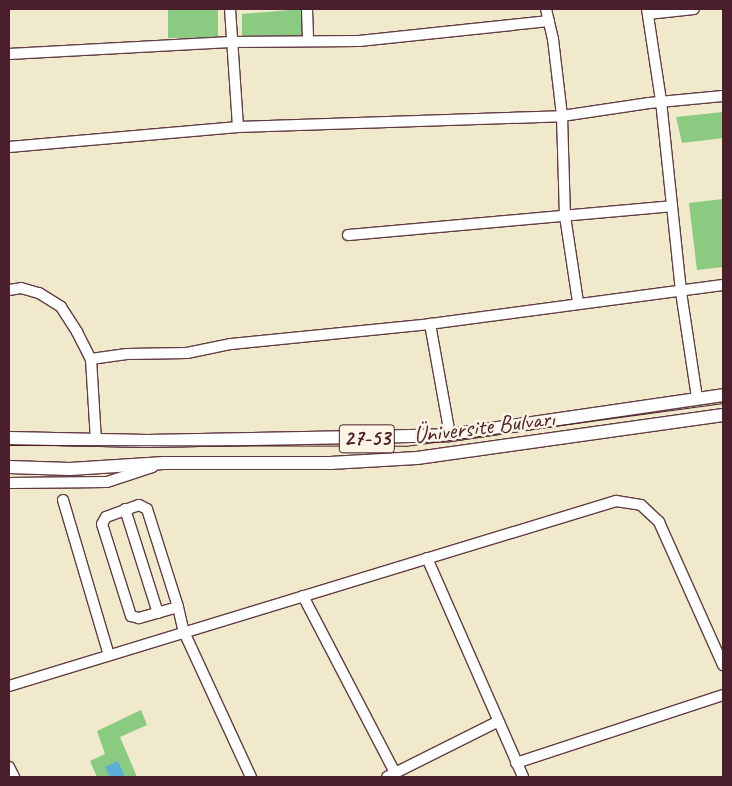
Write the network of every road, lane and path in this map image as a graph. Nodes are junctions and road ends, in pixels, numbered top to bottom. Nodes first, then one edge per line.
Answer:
1 (230, 9) edge
2 (307, 9) edge
3 (546, 9) edge
4 (694, 9) edge
5 (647, 11) edge
6 (549, 22) junction
7 (308, 41) junction
8 (231, 42) junction
9 (9, 54) edge
10 (723, 96) edge
11 (661, 102) junction
12 (562, 116) junction
13 (238, 127) junction
14 (9, 147) edge
15 (672, 206) junction
16 (565, 216) junction
17 (348, 235) dead end
18 (723, 285) edge
19 (9, 290) edge
20 (681, 292) junction
21 (578, 302) junction
22 (430, 324) junction
23 (91, 359) junction
24 (723, 395) edge
25 (697, 398) junction
26 (723, 415) edge
27 (450, 435) junction
28 (9, 438) edge
29 (96, 440) junction
30 (159, 465) junction
31 (9, 467) edge
32 (9, 483) edge
33 (63, 500) dead end
34 (125, 510) junction
35 (427, 558) junction
36 (303, 596) junction
37 (178, 607) junction
38 (158, 613) junction
39 (184, 632) junction
40 (109, 655) junction
41 (723, 665) edge
42 (9, 686) edge
43 (723, 695) edge
44 (497, 722) junction
45 (516, 764) junction
46 (9, 766) edge
47 (391, 775) edge
48 (14, 777) edge
49 (251, 777) edge
50 (523, 777) edge

1 - 8 street
2 - 7 street
3 - 6 street
4 - 5 street
5 - 11 street
6 - 7 street
6 - 12 street
7 - 8 street
8 - 9 street
8 - 13 street
10 - 11 street
11 - 12 street
11 - 15 street
12 - 13 street
12 - 16 street
13 - 14 street
15 - 16 street
15 - 20 street
16 - 17 street
16 - 21 street
18 - 20 street
19 - 23 street
20 - 21 street
20 - 25 street
21 - 22 street
22 - 23 street
22 - 27 street
23 - 29 street
24 - 25 main road, Üniversite Bulvarı / 27-53
25 - 27 main road, Üniversite Bulvarı / 27-53
26 - 30 main road, Üniversite Bulvarı
27 - 29 main road, Üniversite Bulvarı / 27-53
28 - 29 main road, Üniversite Bulvarı / 27-53
30 - 31 main road, Üniversite Bulvarı
30 - 32 street
33 - 40 street
34 - 37 street
34 - 38 street
34 - 38 street
35 - 36 street
35 - 41 street
35 - 44 street
36 - 39 street
36 - 47 street
37 - 38 street
37 - 39 street
39 - 40 street
39 - 49 street
40 - 42 street
43 - 45 street
44 - 45 street
44 - 47 street
45 - 50 street
46 - 48 street

